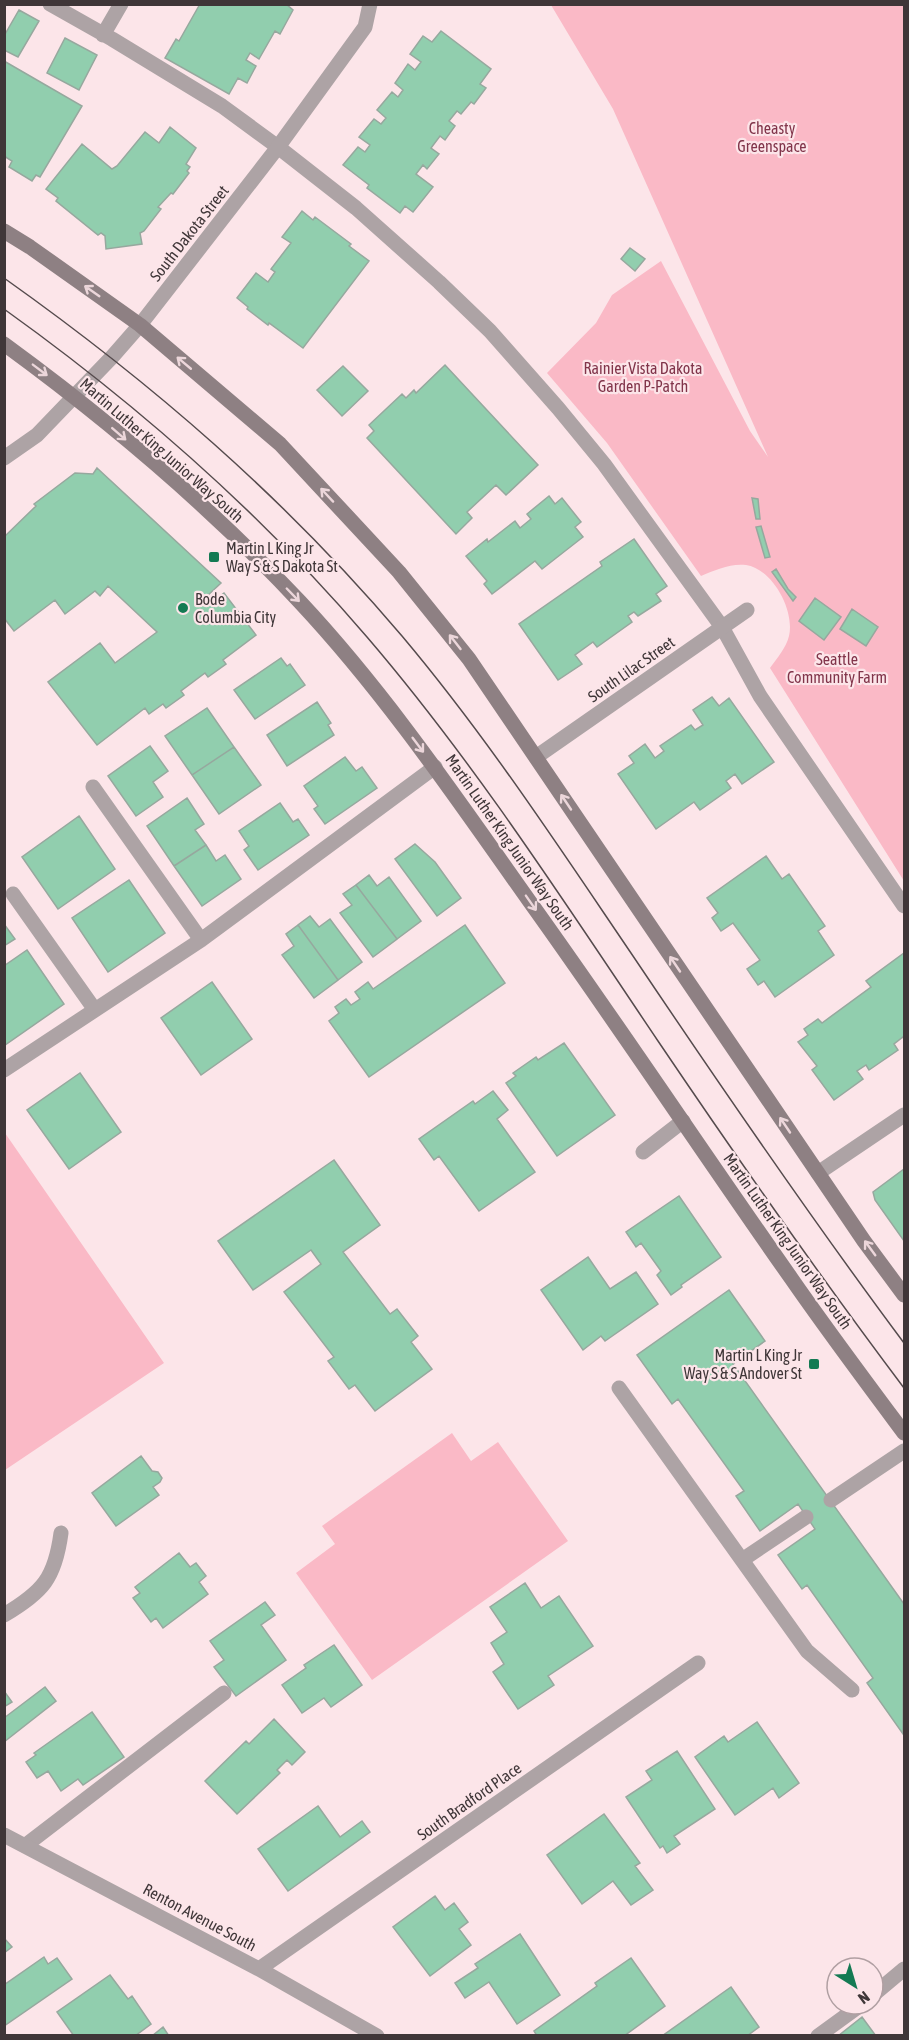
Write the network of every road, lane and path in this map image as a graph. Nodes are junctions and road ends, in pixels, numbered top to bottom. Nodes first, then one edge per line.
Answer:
1 (50, 4) edge
2 (121, 4) edge
3 (370, 4) edge
4 (103, 35) junction
5 (278, 147) junction
6 (4, 231) edge
7 (140, 325) junction
8 (4, 344) edge
9 (75, 396) junction
10 (4, 458) edge
11 (747, 610) dead end
12 (723, 627) junction
13 (536, 757) junction
14 (435, 767) junction
15 (93, 787) dead end
16 (13, 894) dead end
17 (904, 906) edge
18 (201, 940) junction
19 (94, 1010) junction
20 (4, 1070) edge
21 (904, 1115) edge
22 (683, 1121) junction
23 (643, 1152) dead end
24 (818, 1173) junction
25 (904, 1295) edge
26 (619, 1388) dead end
27 (904, 1433) edge
28 (904, 1451) edge
29 (831, 1500) dead end
30 (806, 1517) dead end
31 (61, 1533) dead end
32 (742, 1560) junction
33 (4, 1615) edge
34 (698, 1663) dead end
35 (852, 1690) dead end
36 (224, 1693) dead end
37 (4, 1835) edge
38 (26, 1845) junction
39 (259, 1969) junction
40 (904, 1969) edge
41 (885, 1985) edge
42 (846, 2016) edge
43 (376, 2036) edge
44 (818, 2036) edge

1 - 4 street
2 - 4 street
3 - 5 street, South Dakota Street
4 - 5 street
5 - 7 street, South Dakota Street
5 - 12 street
7 -> 6 main road
7 - 9 street, South Dakota Street
13 -> 7 main road
8 -> 9 main road, Martin Luther King Junior Way South
9 - 10 street, South Dakota Street
9 -> 14 main road, Martin Luther King Junior Way South
11 - 12 street, South Lilac Street
12 - 13 street, South Lilac Street
12 - 17 street
24 -> 13 main road
14 - 18 street
14 -> 22 main road, Martin Luther King Junior Way South
15 - 18 street
16 - 19 street
18 - 19 street
19 - 20 street
21 - 24 street
22 - 23 street
22 - 27 main road, Martin Luther King Junior Way South
25 -> 24 main road
26 - 32 street
28 - 29 street
30 - 32 street
31 - 33 street
32 - 35 street
34 - 39 street, South Bradford Place
36 - 38 street
37 - 38 street, Renton Avenue South
38 - 39 street, Renton Avenue South
39 - 43 street, Renton Avenue South
40 - 41 street
42 - 44 street

